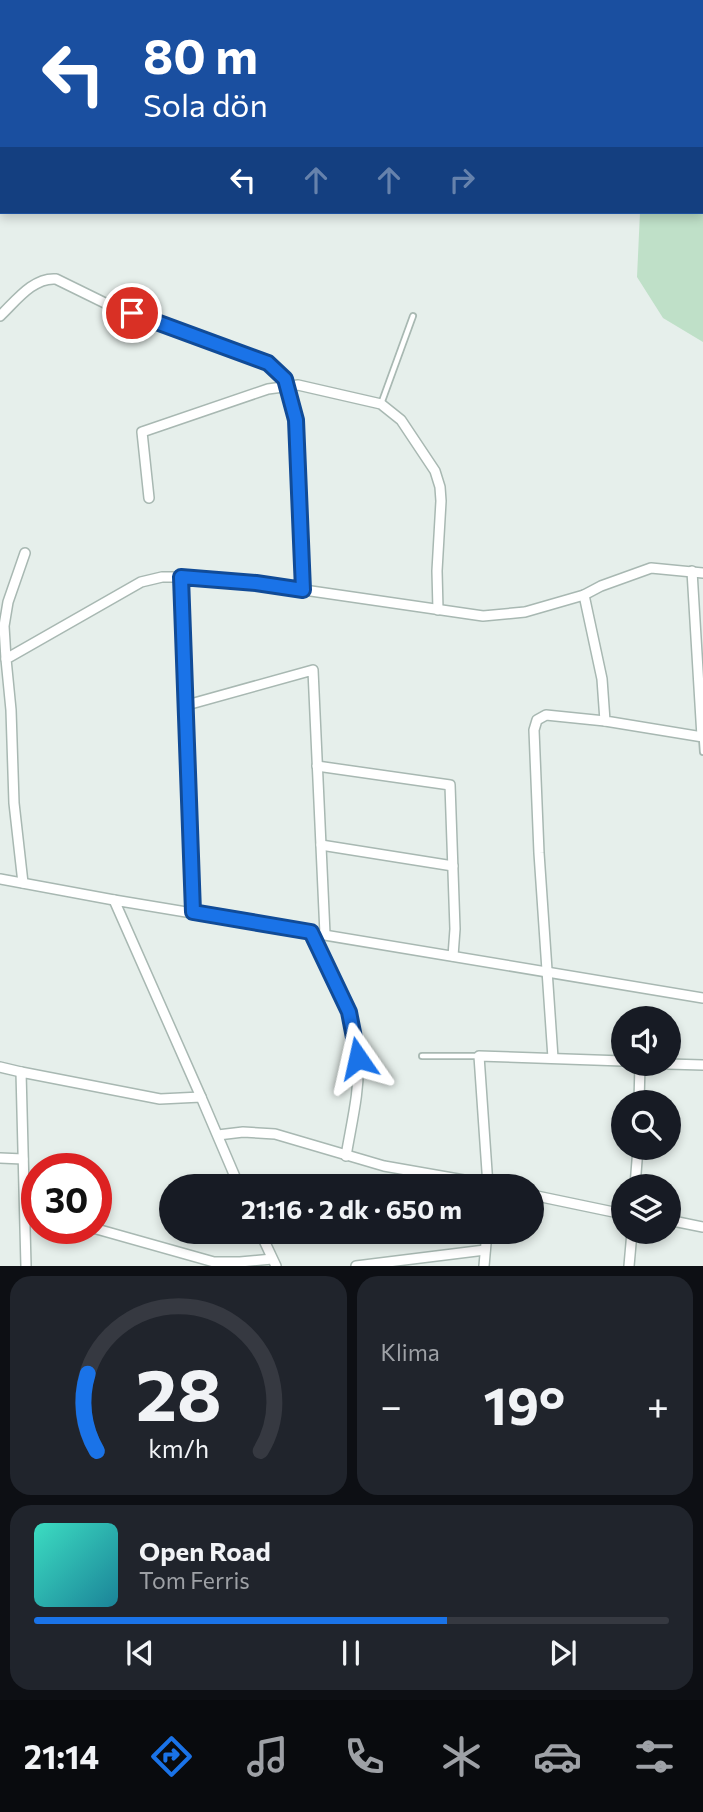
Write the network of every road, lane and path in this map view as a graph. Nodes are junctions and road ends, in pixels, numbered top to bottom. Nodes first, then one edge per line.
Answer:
1 (0, 316) edge
2 (413, 316) dead end
3 (288, 385) junction
4 (381, 404) junction
5 (149, 498) dead end
6 (25, 553) dead end
7 (692, 571) junction
8 (703, 573) edge
9 (181, 577) junction
10 (303, 590) junction
11 (583, 595) junction
12 (438, 611) junction
13 (5, 659) junction
14 (187, 705) junction
15 (605, 722) junction
16 (702, 737) edge
17 (703, 752) edge
18 (317, 766) junction
19 (321, 845) junction
20 (453, 866) junction
21 (0, 879) edge
22 (23, 883) junction
23 (114, 900) junction
24 (193, 912) junction
25 (311, 932) junction
26 (325, 934) junction
27 (453, 956) junction
28 (549, 974) junction
29 (703, 998) edge
30 (422, 1056) dead end
31 (479, 1056) junction
32 (553, 1058) junction
33 (611, 1060) edge
34 (681, 1064) edge
35 (703, 1065) edge
36 (0, 1066) edge
37 (21, 1072) junction
38 (201, 1097) junction
39 (218, 1135) junction
40 (23, 1153) edge
41 (346, 1156) junction
42 (0, 1158) edge
43 (21, 1159) edge
44 (234, 1174) edge
45 (427, 1174) edge
46 (486, 1174) edge
47 (544, 1198) edge
48 (611, 1211) edge
49 (681, 1223) edge
50 (703, 1227) edge
51 (112, 1233) edge
52 (26, 1244) edge
53 (266, 1244) edge
54 (486, 1244) edge
55 (631, 1244) edge
56 (485, 1251) junction
57 (274, 1262) edge
58 (412, 1263) edge
59 (26, 1266) edge
60 (356, 1266) edge
61 (484, 1266) edge
62 (629, 1266) edge

1 - 3 street
2 - 4 lane
3 - 4 street
3 - 5 street
3 - 10 street
4 - 12 street
6 - 13 street
7 - 8 street
7 - 11 street
7 - 16 street
9 - 10 street
9 - 13 street
9 - 14 street
10 - 12 street
11 - 12 street
11 - 15 street
13 - 22 street
14 - 18 street
14 - 24 street
15 - 16 street
15 - 28 street
16 - 17 lane
18 - 19 street
18 - 20 street
19 - 20 street
19 - 26 street
20 - 27 street
21 - 22 street
22 - 23 street
23 - 24 street
23 - 38 street
24 - 25 street
25 - 26 street
25 - 41 street
26 - 27 street
27 - 28 street
28 - 29 street
28 - 32 street
30 - 31 lane
31 - 32 street
31 - 46 street
32 - 33 street
34 - 35 street
36 - 37 street
37 - 38 street
37 - 40 street
38 - 39 street
39 - 41 street
39 - 44 street
41 - 45 street
42 - 43 street
47 - 48 street
49 - 50 street
51 - 57 street
52 - 59 street
53 - 57 street
54 - 56 street
55 - 62 street
56 - 58 street
56 - 61 street
58 - 60 street

